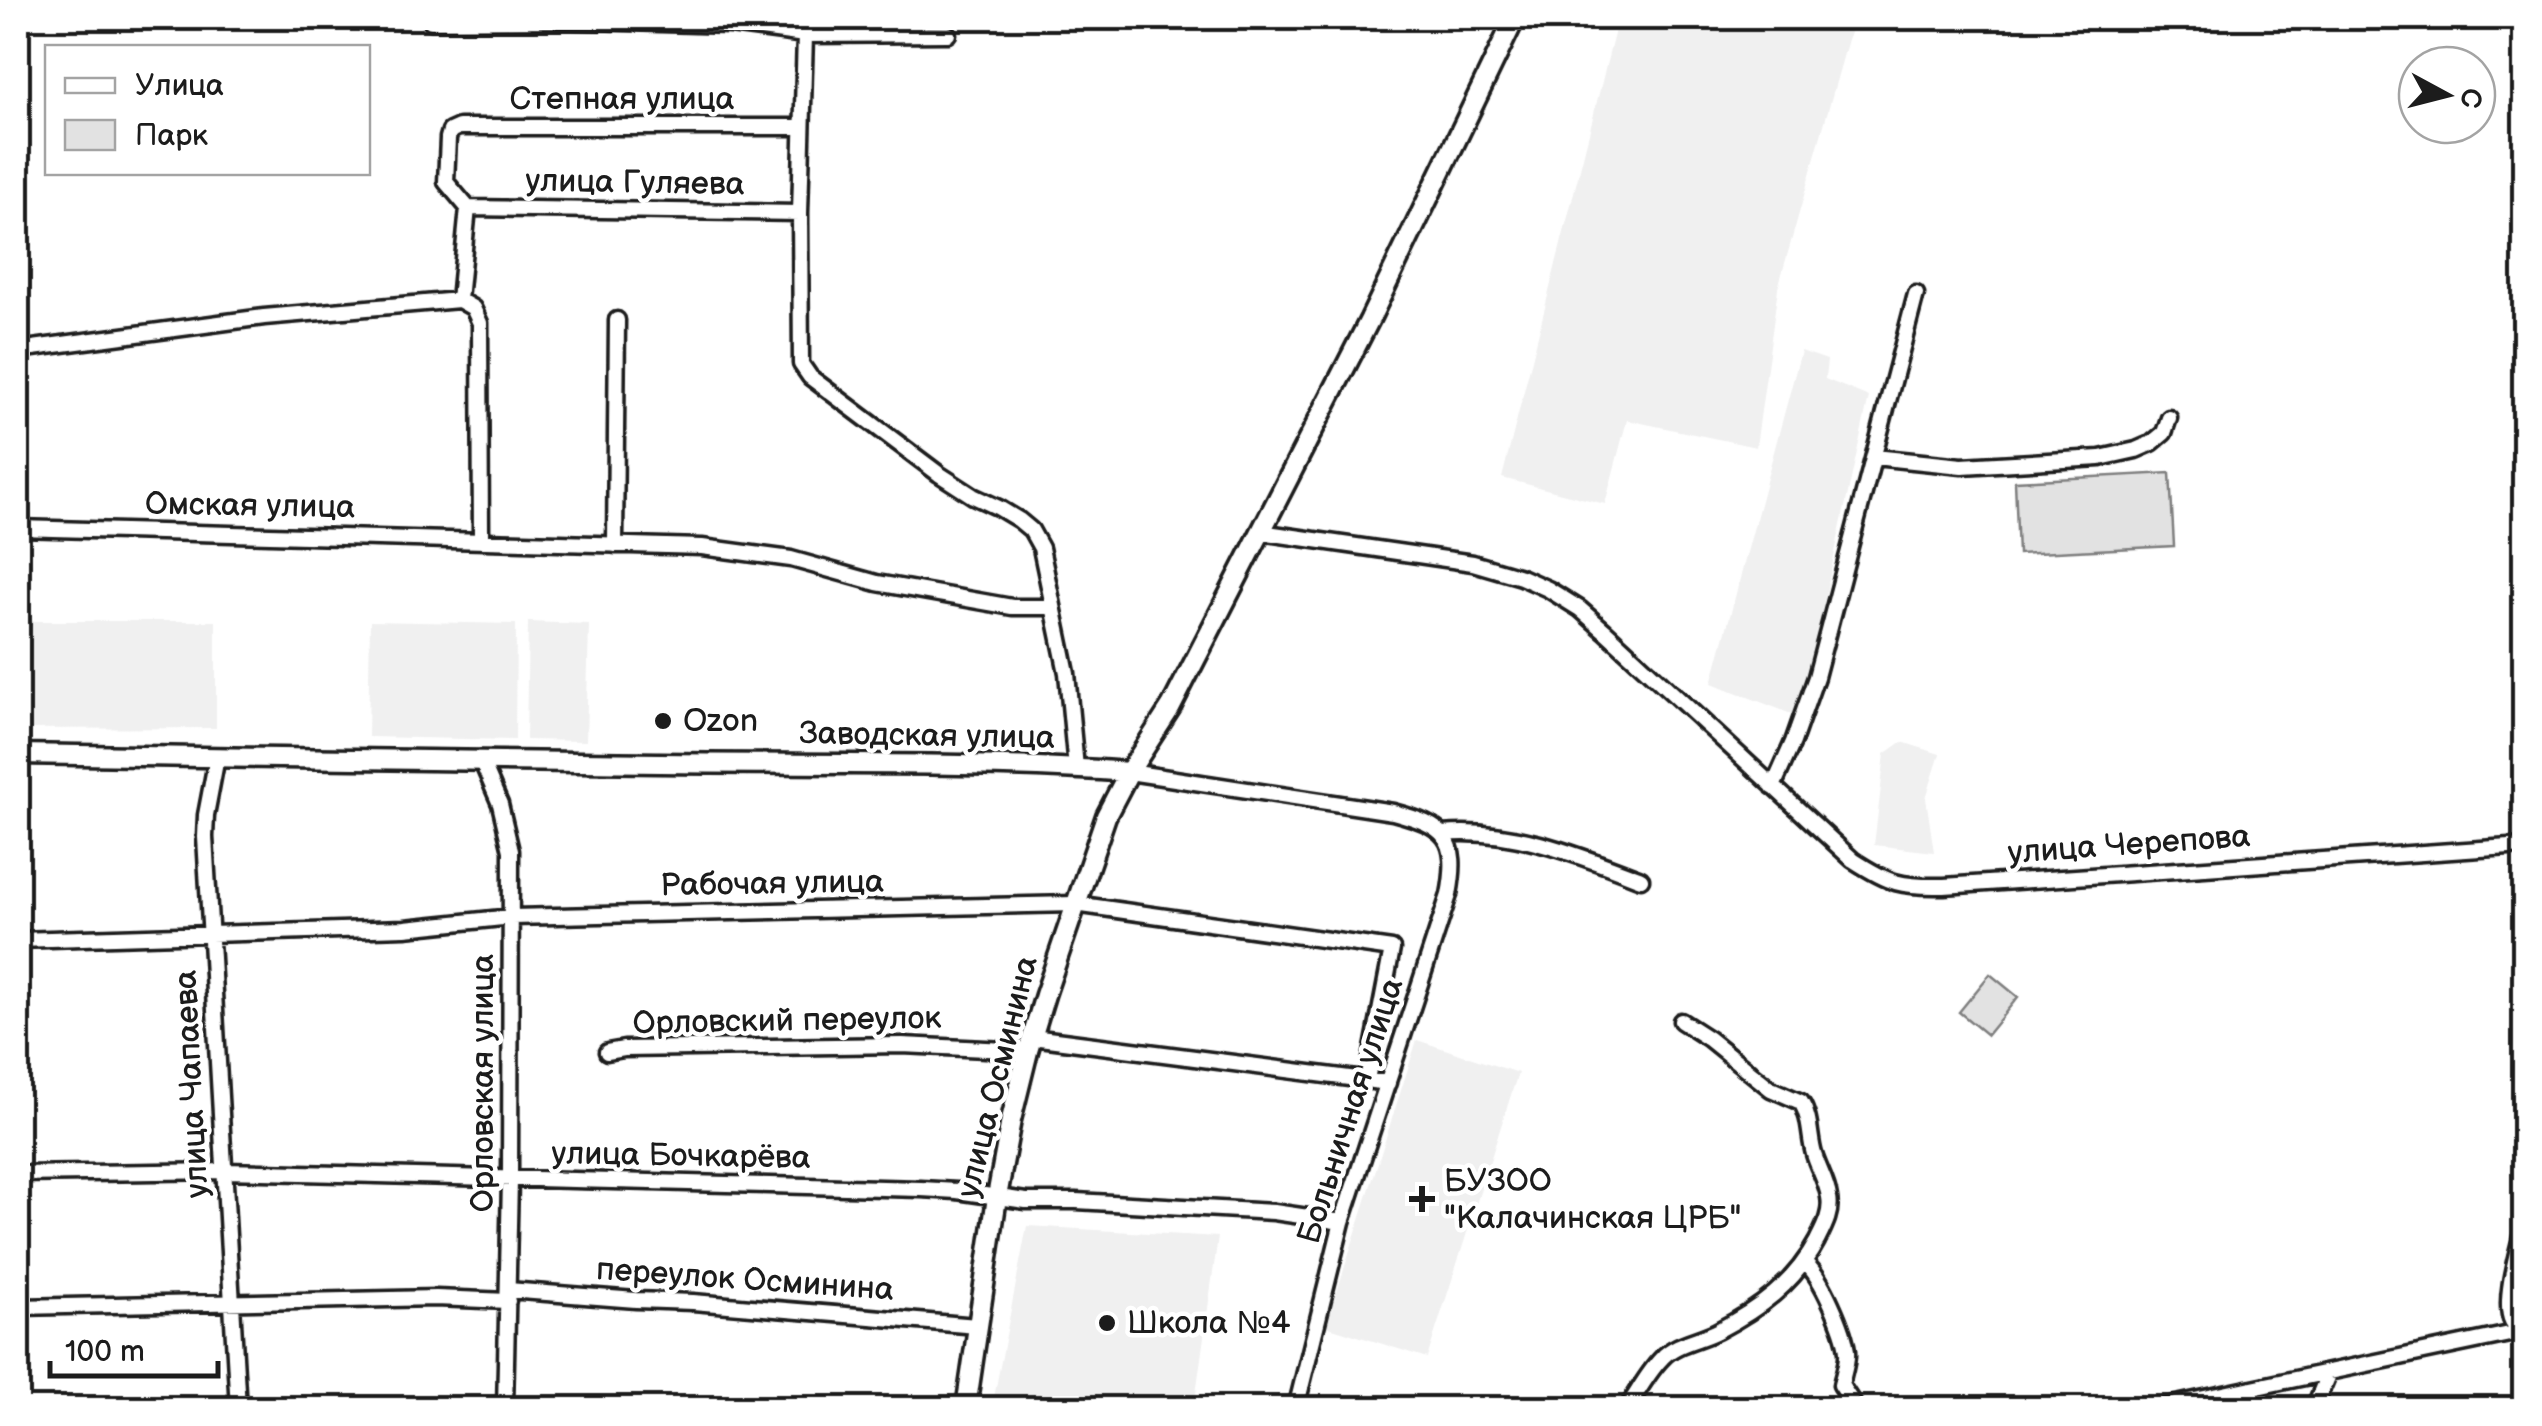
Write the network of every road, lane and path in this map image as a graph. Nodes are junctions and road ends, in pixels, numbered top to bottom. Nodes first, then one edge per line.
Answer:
1 (1516, 18) edge
2 (2512, 18) edge
3 (555, 19) edge
4 (431, 22) dead end
5 (2524, 23) edge
6 (805, 34) junction
7 (948, 34) dead end
8 (802, 127) junction
9 (468, 208) junction
10 (800, 213) junction
11 (1916, 294) dead end
12 (459, 300) junction
13 (616, 320) dead end
14 (18, 350) edge
15 (2169, 418) dead end
16 (1874, 457) junction
17 (18, 528) edge
18 (1260, 532) junction
19 (481, 539) junction
20 (614, 545) junction
21 (1053, 607) junction
22 (18, 754) edge
23 (218, 757) junction
24 (482, 762) junction
25 (1076, 768) junction
26 (1129, 772) junction
27 (1773, 786) junction
28 (1442, 834) junction
29 (2524, 846) edge
30 (1640, 879) dead end
31 (1076, 904) junction
32 (512, 917) junction
33 (212, 934) junction
34 (18, 940) edge
35 (1681, 1020) dead end
36 (1030, 1044) junction
37 (607, 1052) dead end
38 (1367, 1080) junction
39 (1388, 1082) junction
40 (224, 1171) junction
41 (18, 1174) edge
42 (510, 1180) junction
43 (996, 1197) junction
44 (1342, 1222) junction
45 (2524, 1226) edge
46 (1805, 1263) junction
47 (508, 1296) junction
48 (232, 1304) junction
49 (18, 1307) edge
50 (977, 1326) junction
51 (2524, 1331) edge
52 (2329, 1372) junction
53 (238, 1408) edge
54 (506, 1408) edge
55 (966, 1408) edge
56 (1296, 1408) edge
57 (1627, 1408) edge
58 (1856, 1408) edge
59 (2156, 1408) edge
60 (2314, 1408) edge

1 - 18 street, улица Осминина
2 - 5 street
3 - 4 street
3 - 6 street
6 - 7 street
6 - 8 street
8 - 9 street, Степная улица
8 - 10 street
9 - 10 street, улица Гуляева
9 - 12 street
10 - 21 street
11 - 16 street
12 - 14 street
12 - 19 street
13 - 20 street
15 - 16 street
16 - 27 street
17 - 19 street, Омская улица
18 - 26 street, улица Осминина
18 - 27 street, улица Черепова
19 - 20 street, Омская улица
20 - 21 street, Омская улица
21 - 25 street
22 - 23 street, Заводская улица
23 - 24 street, Заводская улица
23 - 33 street, улица Чапаева
24 - 25 street, Заводская улица
24 - 32 street, Орловская улица
25 - 26 street, Заводская улица
26 - 28 street, Заводская улица
26 - 31 street, улица Осминина
27 - 29 street, улица Черепова
28 - 30 street, Заводская улица
28 - 39 street, Больничная улица
31 - 32 street, Рабочая улица
31 - 36 street, улица Осминина
31 - 38 street, Рабочая улица
32 - 33 street, Рабочая улица
32 - 42 street, Орловская улица
33 - 34 street, Рабочая улица
33 - 40 street, улица Чапаева
35 - 46 street
36 - 37 street, Орловский переулок
36 - 38 street, Орловский переулок
36 - 43 street, улица Осминина
38 - 39 street, Орловский переулок
39 - 44 street, Больничная улица
40 - 41 street, улица Бочкарёва
40 - 42 street, улица Бочкарёва
40 - 48 street, улица Чапаева
42 - 43 street, улица Бочкарёва
42 - 47 street, Орловская улица
43 - 44 street, улица Бочкарёва
43 - 50 street, улица Осминина
44 - 56 street, Больничная улица
45 - 51 street
46 - 57 street
46 - 58 street
47 - 48 street, переулок Осминина
47 - 50 street, переулок Осминина
47 - 54 street, Орловская улица
48 - 49 street, переулок Осминина
48 - 53 street, улица Чапаева
50 - 55 street, улица Осминина
51 - 52 street
52 - 59 street
52 - 60 street

